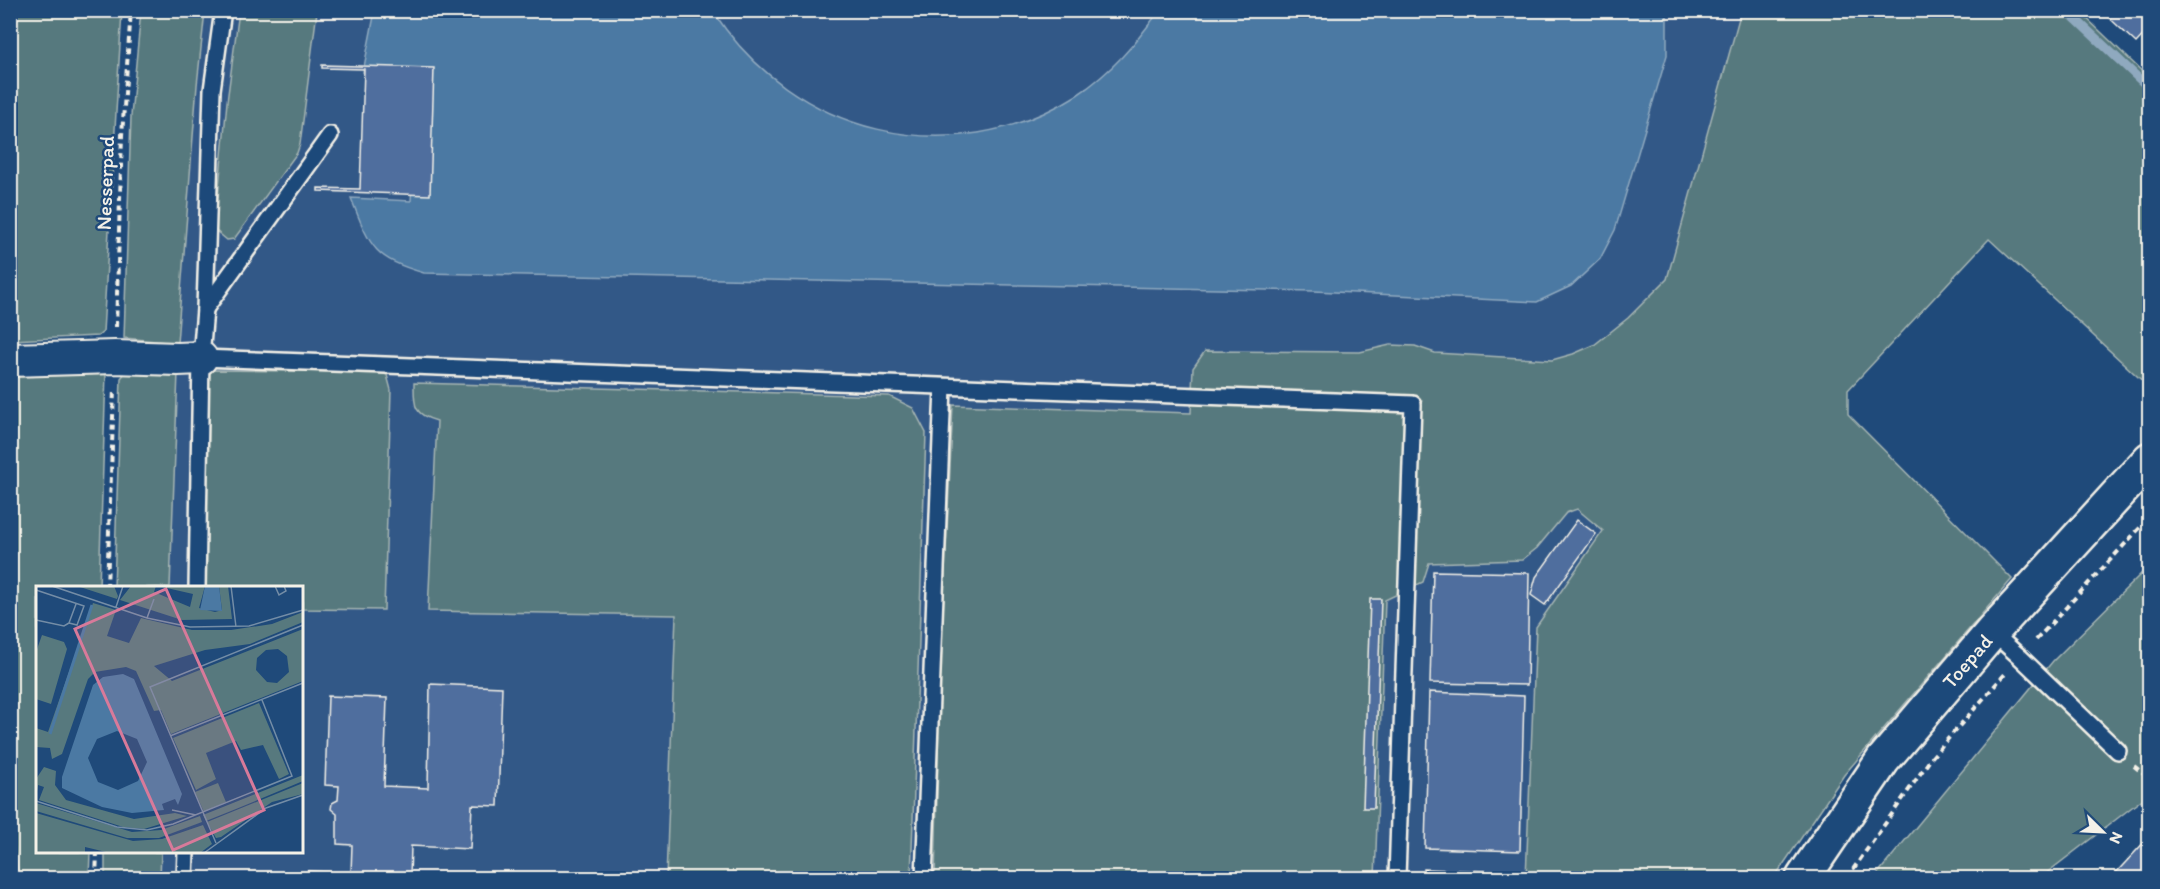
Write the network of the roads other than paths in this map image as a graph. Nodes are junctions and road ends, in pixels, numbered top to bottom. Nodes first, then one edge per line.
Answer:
1 (224, 10) edge
2 (330, 135) dead end
3 (205, 309) junction
4 (201, 358) junction
5 (10, 360) edge
6 (943, 387) junction
7 (2150, 459) edge
8 (197, 586) edge
9 (1992, 632) junction
10 (2118, 751) dead end
11 (186, 853) edge
12 (185, 879) edge
13 (924, 879) edge
14 (1397, 879) edge
15 (1803, 879) edge

1 - 3 lane
2 - 3 lane
3 - 4 lane
4 - 5 street
4 - 6 lane
4 - 8 lane
6 - 13 lane
6 - 14 lane
7 - 9 street, Toepad
9 - 10 lane
9 - 15 street, Toepad
11 - 12 lane

